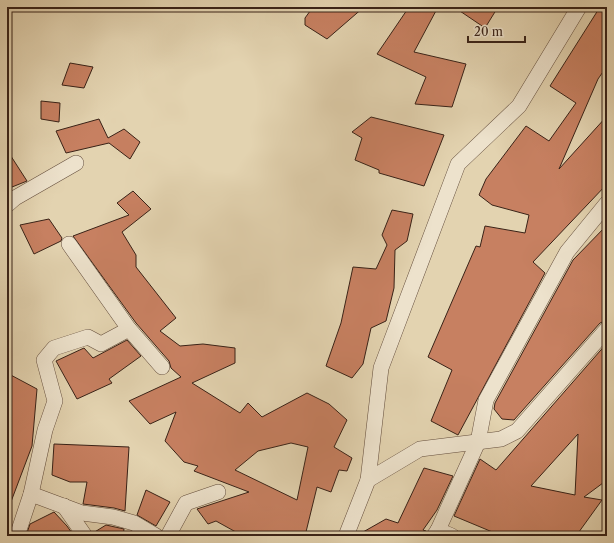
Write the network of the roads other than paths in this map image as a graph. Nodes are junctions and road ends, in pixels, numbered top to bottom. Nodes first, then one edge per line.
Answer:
1 (579, 7) edge
2 (76, 163) dead end
3 (607, 203) edge
4 (7, 206) edge
5 (69, 244) dead end
6 (129, 329) junction
7 (607, 329) edge
8 (162, 367) dead end
9 (478, 442) junction
10 (368, 480) junction
11 (218, 492) dead end
12 (31, 494) junction
13 (64, 506) junction
14 (436, 533) edge
15 (17, 536) edge
16 (85, 536) edge
17 (156, 536) edge
18 (168, 536) edge
19 (346, 536) edge
20 (452, 536) edge

1 - 10 street
2 - 4 street
3 - 9 street
5 - 6 street
6 - 8 street
6 - 12 street
7 - 9 street
9 - 10 street
9 - 14 street
10 - 19 street
11 - 18 street
12 - 13 street
12 - 15 street
13 - 16 street
13 - 17 street
14 - 20 street

